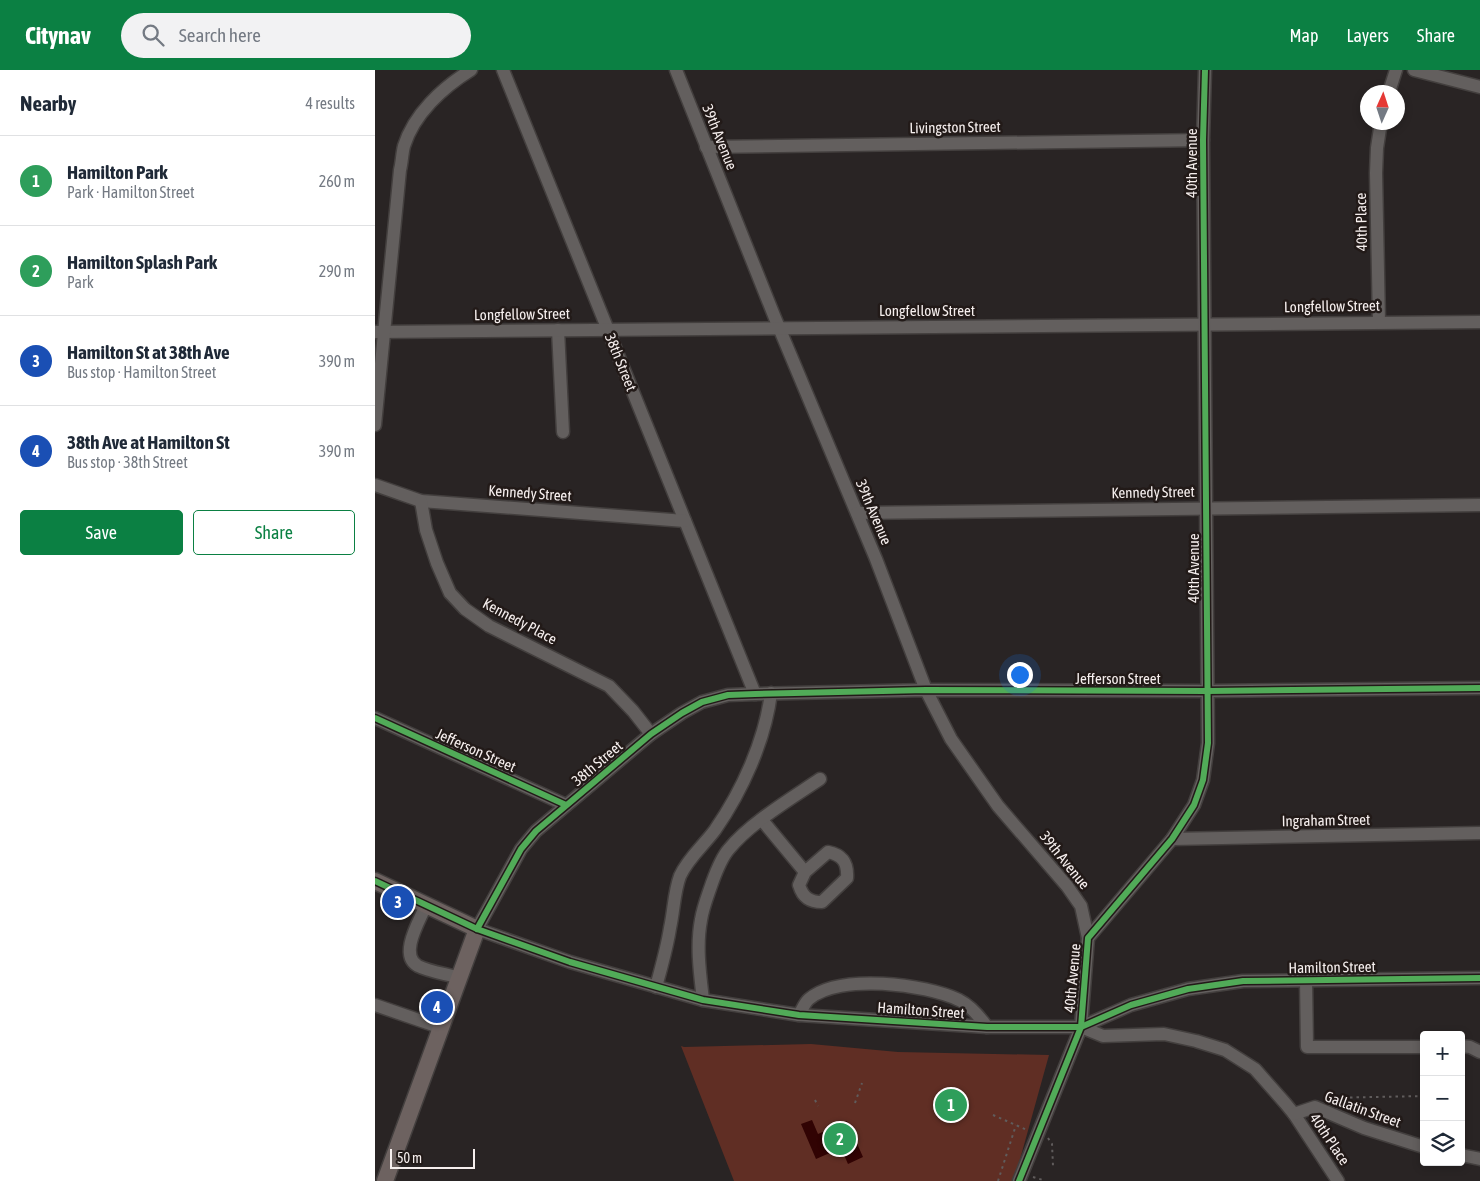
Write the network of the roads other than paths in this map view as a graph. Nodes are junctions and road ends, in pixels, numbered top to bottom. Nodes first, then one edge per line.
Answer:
1 (471, 70) edge
2 (503, 70) edge
3 (676, 70) edge
4 (1205, 70) edge
5 (1396, 70) edge
6 (1414, 70) edge
7 (1391, 85) edge
8 (1480, 88) edge
9 (1380, 130) edge
10 (1203, 140) junction
11 (706, 147) junction
12 (1379, 322) junction
13 (1480, 322) edge
14 (1205, 324) junction
15 (779, 327) junction
16 (558, 330) junction
17 (608, 330) junction
18 (379, 332) edge
19 (375, 425) edge
20 (563, 432) dead end
21 (375, 485) edge
22 (421, 501) junction
23 (1480, 505) edge
24 (1205, 508) junction
25 (857, 513) junction
26 (685, 521) junction
27 (1480, 688) edge
28 (927, 690) junction
29 (1207, 691) junction
30 (771, 693) junction
31 (755, 694) junction
32 (375, 718) edge
33 (651, 734) junction
34 (820, 780) dead end
35 (566, 805) junction
36 (762, 820) junction
37 (1480, 833) edge
38 (1172, 840) junction
39 (805, 872) dead end
40 (375, 882) edge
41 (426, 905) junction
42 (477, 929) junction
43 (1088, 938) junction
44 (459, 978) junction
45 (1480, 978) edge
46 (1306, 980) junction
47 (656, 987) junction
48 (703, 1000) junction
49 (375, 1005) edge
50 (799, 1015) junction
51 (987, 1027) junction
52 (1081, 1027) junction
53 (442, 1028) junction
54 (1420, 1046) edge
55 (1465, 1046) edge
56 (1480, 1052) edge
57 (1294, 1114) junction
58 (1420, 1147) edge
59 (1465, 1156) edge
60 (1480, 1159) edge
61 (1025, 1178) edge
62 (385, 1181) edge
63 (1338, 1181) edge

1 - 18 street
2 - 17 street, 38th Street
3 - 11 street, 39th Avenue
4 - 10 street, 40th Avenue
5 - 7 street
6 - 8 street
9 - 12 street, 40th Place
10 - 11 street, Livingston Street
10 - 14 street, 40th Avenue
11 - 15 street, 39th Avenue
12 - 13 street, Longfellow Street
12 - 14 street, Longfellow Street
14 - 15 street, Longfellow Street
14 - 24 street, 40th Avenue
15 - 17 street, Longfellow Street
15 - 25 street, 39th Avenue
16 - 17 street, Longfellow Street
16 - 18 street, Longfellow Street
16 - 20 street
17 - 26 street, 38th Street
18 - 19 street
21 - 22 street, Kennedy Street
22 - 26 street, Kennedy Street
22 - 33 street, Kennedy Place
23 - 24 street, Kennedy Street
24 - 25 street, Kennedy Street
24 - 29 street, 40th Avenue
25 - 28 street, 39th Avenue
26 - 31 street, 38th Street
27 - 29 street, Jefferson Street
28 - 29 street, Jefferson Street
28 - 30 street, Jefferson Street
28 - 43 street, 39th Avenue
29 - 38 street, 40th Avenue
30 - 31 street, Jefferson Street
30 - 47 street
31 - 33 street, 38th Street
32 - 35 street, Jefferson Street
33 - 35 street, 38th Street
34 - 36 street
35 - 42 street, 38th Street
36 - 39 street
36 - 48 street
37 - 38 street, Ingraham Street
38 - 43 street, 40th Avenue
40 - 41 main road, Hamilton Street
41 - 42 main road, Hamilton Street
41 - 44 street
42 - 44 main road, 38th Street
42 - 47 street, Hamilton Street
43 - 52 street, 40th Avenue
44 - 53 main road, 38th Street
45 - 46 street, Hamilton Street
46 - 52 street, Hamilton Street
46 - 54 street
47 - 48 street, Hamilton Street
48 - 50 street, Hamilton Street
49 - 53 street
50 - 51 street, Hamilton Street
50 - 51 street
51 - 52 street, Hamilton Street
52 - 57 street
52 - 61 street, 40th Avenue
53 - 62 main road, 38th Street
55 - 56 street
57 - 58 street, Gallatin Street
57 - 63 street, 40th Place
59 - 60 street

